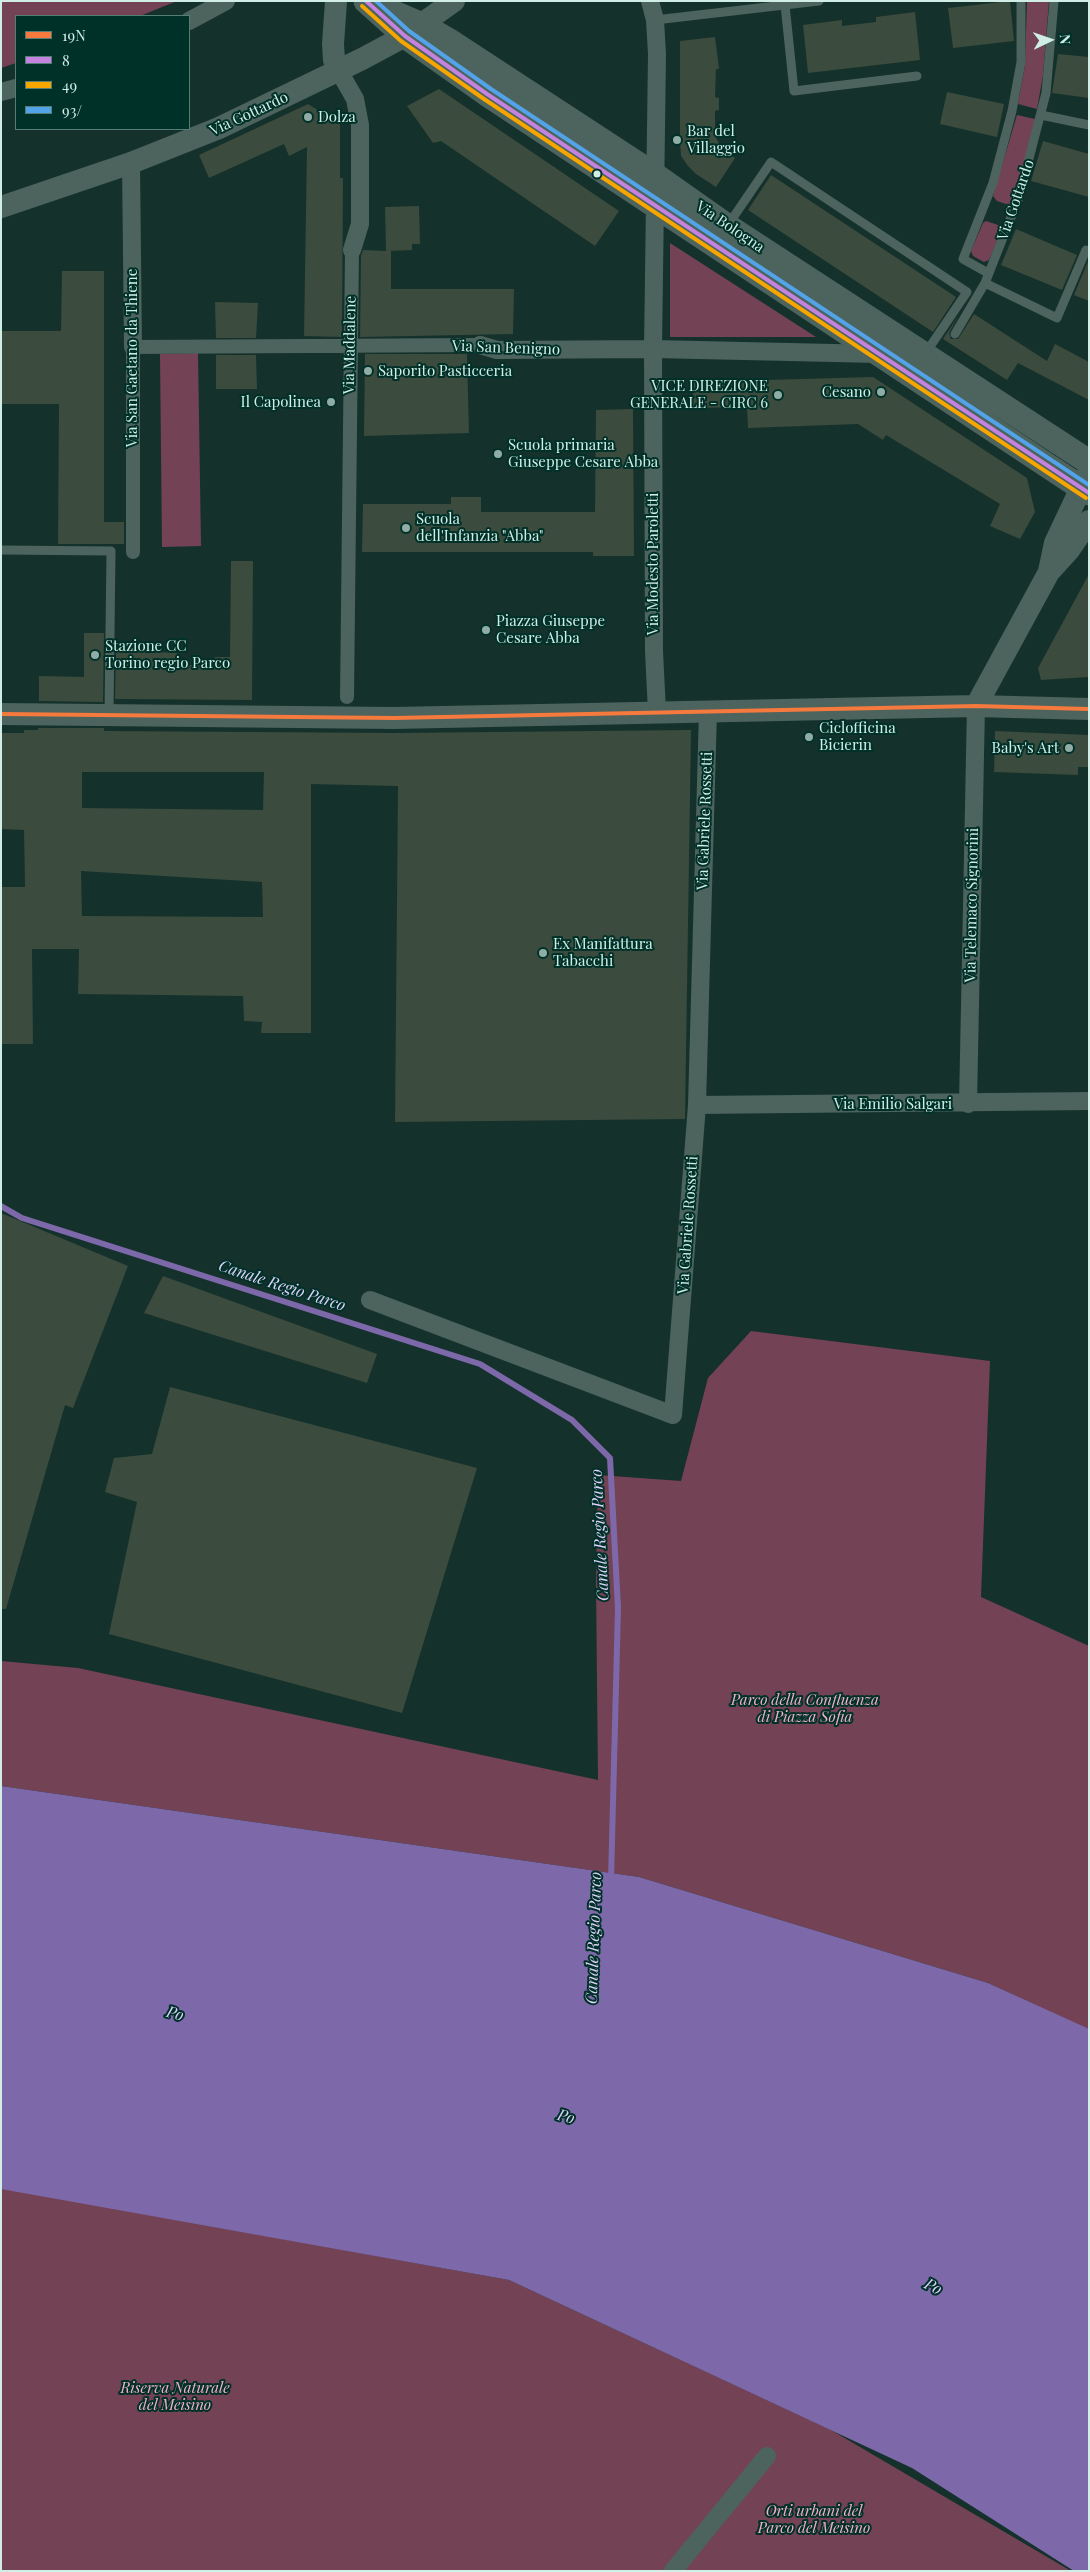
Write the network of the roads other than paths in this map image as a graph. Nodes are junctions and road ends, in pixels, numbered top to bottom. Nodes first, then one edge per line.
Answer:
1 (226, 1) edge
2 (336, 1) edge
3 (366, 1) edge
4 (454, 1) edge
5 (650, 1) edge
6 (819, 1) edge
7 (1021, 1) edge
8 (1054, 1) edge
9 (785, 5) junction
10 (391, 7) edge
11 (190, 20) edge
12 (655, 20) junction
13 (414, 30) junction
14 (339, 71) junction
15 (917, 76) dead end
16 (15, 88) edge
17 (1, 92) edge
18 (1041, 115) junction
19 (1089, 125) edge
20 (131, 164) junction
21 (656, 176) junction
22 (1, 207) edge
23 (656, 207) junction
24 (727, 226) junction
25 (352, 250) joint
26 (1089, 251) edge
27 (988, 273) junction
28 (984, 282) junction
29 (955, 334) dead end
30 (480, 345) joint
31 (350, 346) junction
32 (132, 347) junction
33 (653, 349) junction
34 (880, 354) junction
35 (924, 356) junction
36 (1089, 462) edge
37 (1086, 484) edge
38 (1089, 521) edge
39 (1, 550) edge
40 (133, 552) dead end
41 (1049, 572) junction
42 (347, 697) dead end
43 (976, 706) junction
44 (1089, 709) edge
45 (708, 711) junction
46 (657, 712) junction
47 (1, 714) edge
48 (108, 715) junction
49 (1089, 1101) edge
50 (968, 1104) junction
51 (697, 1105) junction
52 (370, 1300) dead end
53 (767, 2456) dead end
54 (673, 2571) edge

1 - 11 street
2 - 14 street, Via Maddalene
3 - 10 main road, Via Bologna
3 - 13 main road, Via Bologna
4 - 13 street, Via Gottardo
5 - 12 street
6 - 9 lane
7 - 27 lane
8 - 18 lane, Via Gottardo
9 - 12 lane
9 - 15 lane
10 - 13 main road, Via Bologna
12 - 21 street
13 - 14 street, Via Gottardo
13 - 21 main road, Via Bologna
13 - 23 main road, Via Bologna
14 - 20 street, Via Gottardo
14 - 25 street, Via Maddalene
16 - 17 street
18 - 19 lane
18 - 27 lane, Via Gottardo
20 - 22 street, Via Gottardo
20 - 32 street, Via San Gaetano da Thiene
21 - 23 street, Via Modesto Paroletti
21 - 24 main road, Via Bologna
23 - 33 street, Via Modesto Paroletti
23 - 34 main road, Via Bologna
24 - 35 main road, Via Bologna
24 - 35 lane
25 - 31 street, Via Maddalene
26 - 28 lane
27 - 28 lane, Via Gottardo
28 - 29 lane, Via Gottardo
30 - 31 street, Via San Benigno
30 - 33 street, Via San Benigno
31 - 32 street, Via San Benigno
31 - 42 street, Via Maddalene
32 - 40 street, Via San Gaetano da Thiene
33 - 34 street, Via San Benigno
33 - 46 street, Via Modesto Paroletti
34 - 37 main road, Via Bologna
35 - 36 main road, Via Bologna
37 - 41 street
38 - 41 street
39 - 48 lane
41 - 43 street
43 - 44 street
43 - 45 street
43 - 50 street, Via Telemaco Signorini
45 - 46 street
45 - 51 street, Via Gabriele Rossetti
46 - 48 street
47 - 48 street
49 - 50 street, Via Emilio Salgari
50 - 51 street, Via Emilio Salgari
51 - 52 street, Via Gabriele Rossetti
53 - 54 street

